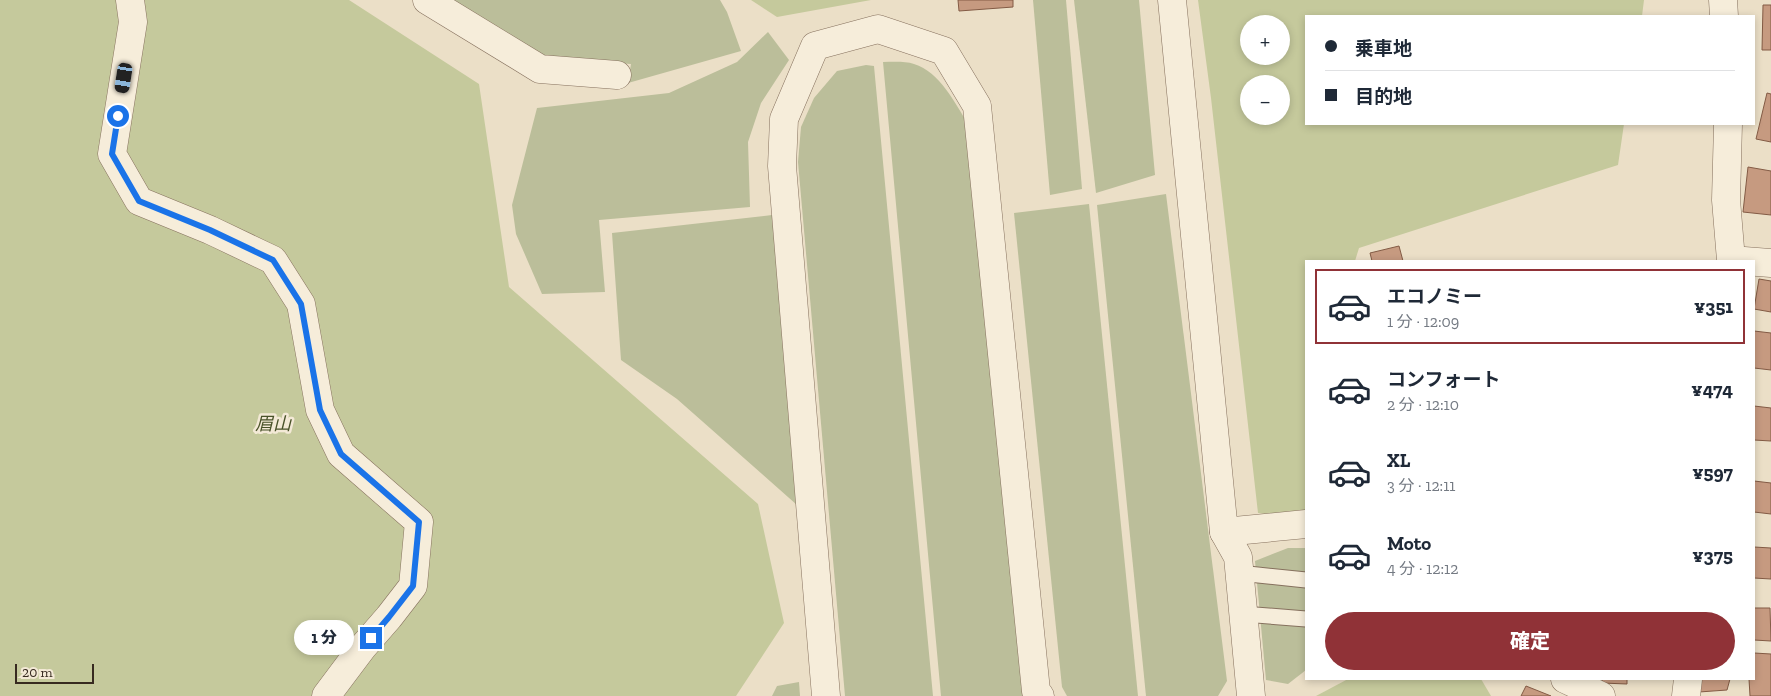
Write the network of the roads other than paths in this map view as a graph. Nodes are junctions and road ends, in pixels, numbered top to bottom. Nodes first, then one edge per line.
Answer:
1 (130, 0) edge
2 (427, 0) edge
3 (1172, 0) edge
4 (1723, 0) edge
5 (1724, 15) edge
6 (617, 76) dead end
7 (1728, 125) edge
8 (1731, 260) edge
9 (1755, 262) edge
10 (1771, 263) edge
11 (1305, 524) edge
12 (1224, 532) junction
13 (1239, 573) junction
14 (1305, 580) edge
15 (1243, 614) junction
16 (1305, 619) edge
17 (1567, 680) edge
18 (1688, 680) edge
19 (326, 696) edge
20 (826, 696) edge
21 (1040, 696) edge
22 (1251, 696) edge
23 (1601, 696) edge
24 (1686, 696) edge

1 - 19 street
2 - 6 street
3 - 12 street
4 - 5 street
7 - 8 street
9 - 10 street
11 - 12 street
12 - 13 street
13 - 14 lane
13 - 15 street
15 - 16 lane
15 - 22 street
17 - 23 street
18 - 24 street
20 - 21 street

